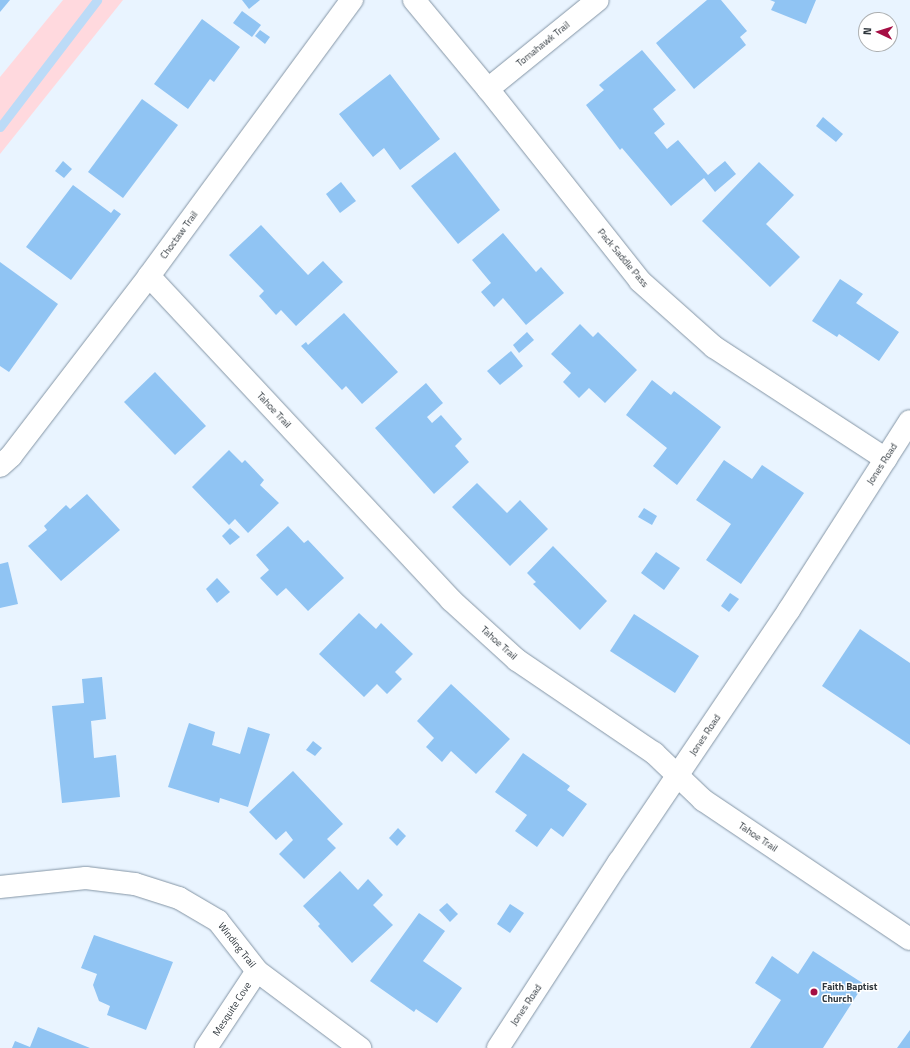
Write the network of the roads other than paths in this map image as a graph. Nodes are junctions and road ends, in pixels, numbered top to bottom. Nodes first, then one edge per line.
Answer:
1 (352, 0) edge
2 (414, 0) edge
3 (598, 0) edge
4 (488, 89) junction
5 (149, 276) junction
6 (910, 421) edge
7 (886, 459) junction
8 (0, 466) edge
9 (677, 776) junction
10 (0, 887) edge
11 (910, 939) edge
12 (257, 971) junction
13 (206, 1048) edge
14 (360, 1048) edge
15 (498, 1048) edge

1 - 5 street, Choctaw Trail
2 - 4 street, Pack Saddle Pass
3 - 4 street, Tomahawk Trail
4 - 7 street, Pack Saddle Pass
5 - 8 street, Choctaw Trail
5 - 9 street, Tahoe Trail
6 - 7 street, Jones Road
7 - 9 street, Jones Road
9 - 11 street, Tahoe Trail
9 - 15 street, Jones Road
10 - 12 street, Winding Trail
12 - 13 street, Mesquite Cove
12 - 14 street, Winding Trail

